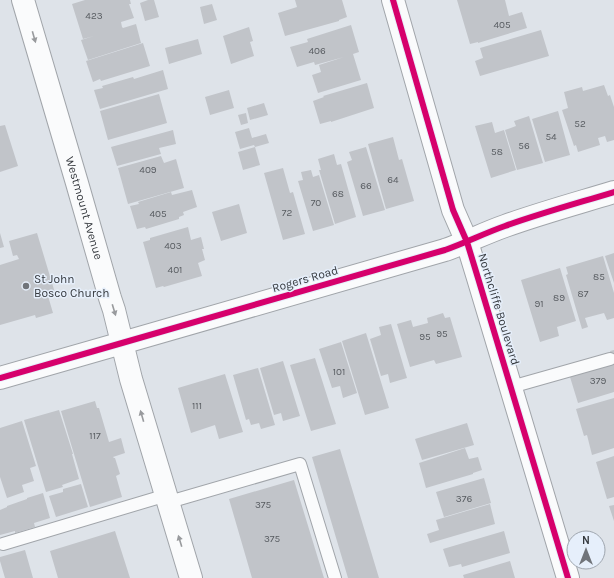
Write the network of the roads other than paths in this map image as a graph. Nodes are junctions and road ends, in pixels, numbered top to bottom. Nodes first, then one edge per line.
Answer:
1 (23, 0) edge
2 (393, 0) edge
3 (614, 192) edge
4 (467, 242) junction
5 (122, 344) junction
6 (610, 359) dead end
7 (0, 378) edge
8 (511, 387) junction
9 (168, 499) junction
10 (3, 544) dead end
11 (191, 578) edge
12 (335, 578) edge
13 (568, 578) edge

1 -> 5 street, Westmount Avenue
2 - 4 street, Northcliffe Boulevard
3 - 4 street, Rogers Road
4 - 5 street, Rogers Road
4 - 8 street, Northcliffe Boulevard
5 - 7 street, Rogers Road
9 -> 5 street, Westmount Avenue
6 - 8 lane
8 - 13 street, Northcliffe Boulevard
9 - 10 lane
11 -> 9 street, Westmount Avenue
9 - 12 lane

